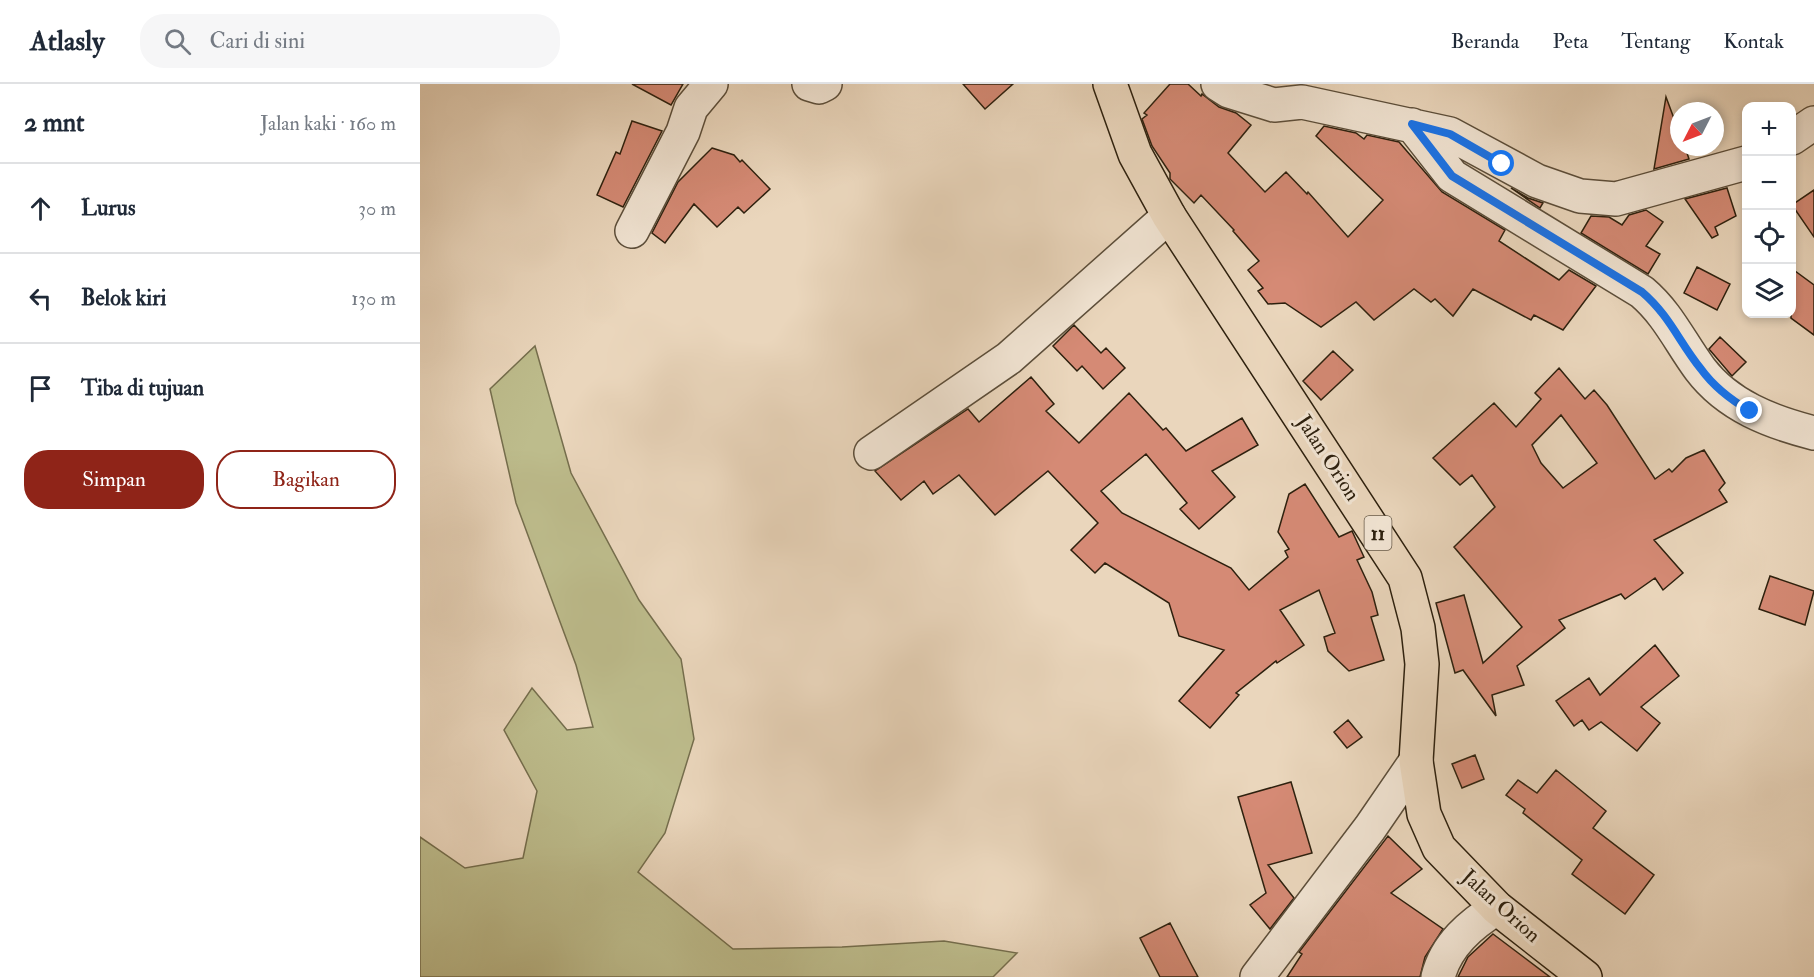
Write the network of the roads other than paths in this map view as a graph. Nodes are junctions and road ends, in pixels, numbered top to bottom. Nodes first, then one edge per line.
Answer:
1 (711, 84) edge
2 (808, 84) edge
3 (825, 84) edge
4 (1110, 84) edge
5 (1227, 86) edge
6 (1814, 123) edge
7 (1412, 124) junction
8 (1796, 135) edge
9 (1742, 164) edge
10 (1169, 216) junction
11 (632, 231) dead end
12 (1814, 433) edge
13 (871, 453) dead end
14 (1416, 761) junction
15 (1497, 908) junction
16 (1257, 977) edge
17 (1438, 977) edge
18 (1585, 977) edge

1 - 11 street
2 - 3 street
4 - 10 highway, Jalan Orion / 11
5 - 7 street
6 - 8 street
7 - 9 street
7 - 12 street
10 - 13 street
10 - 14 highway, Jalan Orion / 11
14 - 15 highway, Jalan Orion / 11
14 - 16 street
15 - 17 street
15 - 18 highway, Jalan Orion / 11

